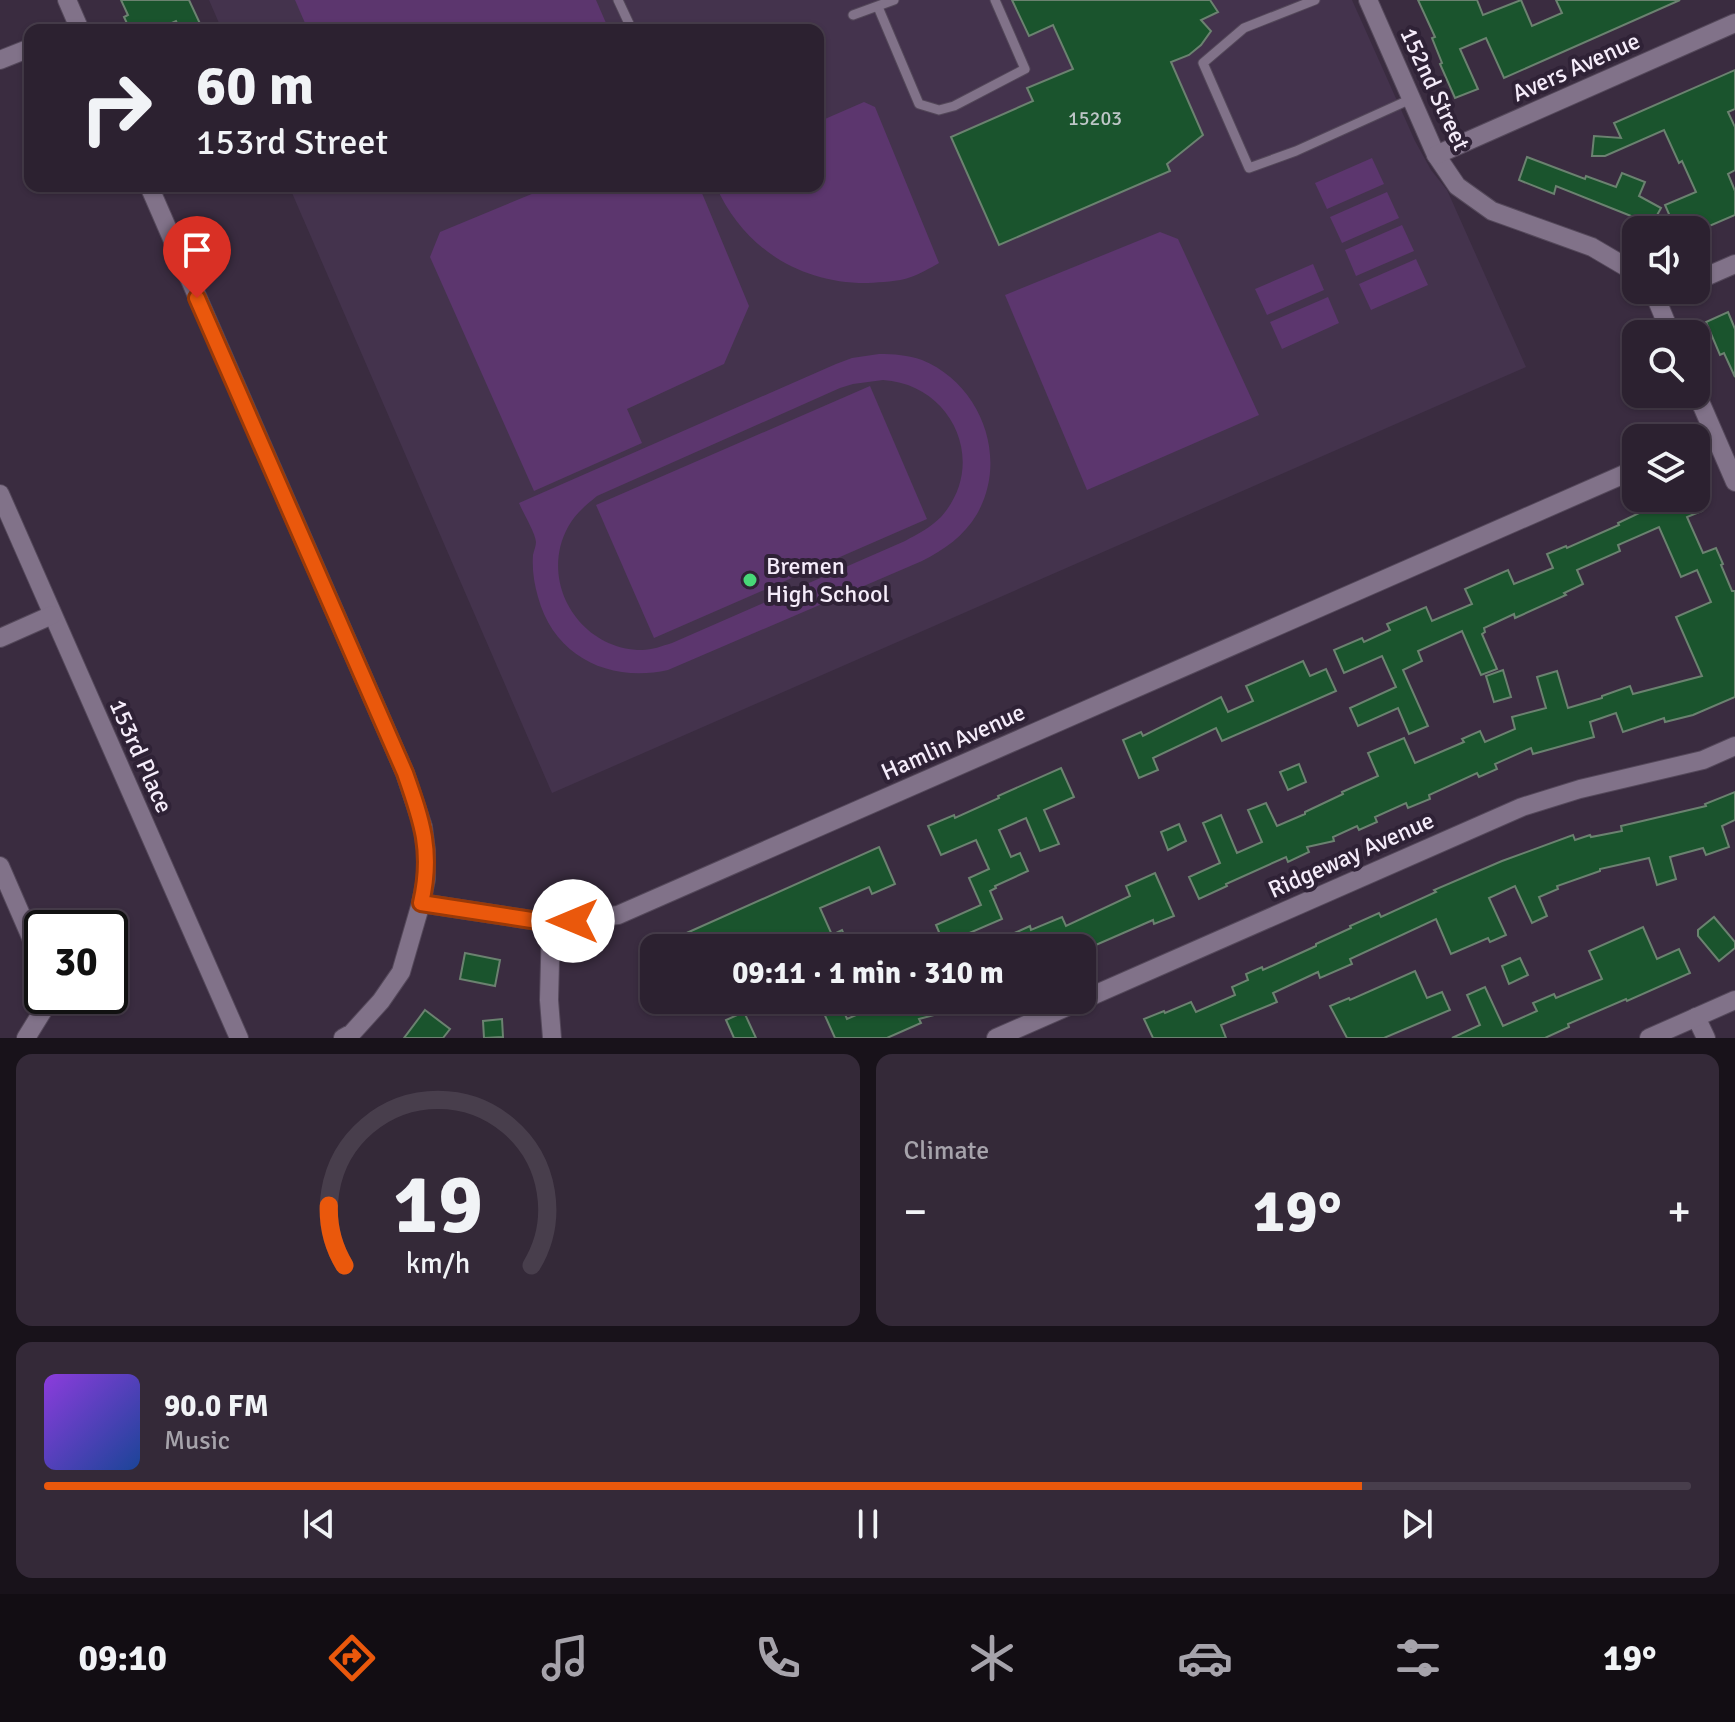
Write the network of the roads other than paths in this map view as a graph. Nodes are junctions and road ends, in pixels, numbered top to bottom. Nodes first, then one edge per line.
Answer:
1 (67, 0) edge
2 (618, 0) edge
3 (894, 0) edge
4 (995, 0) edge
5 (1315, 0) edge
6 (1368, 0) edge
7 (878, 7) junction
8 (853, 15) dead end
9 (1735, 23) edge
10 (75, 24) edge
11 (629, 24) edge
12 (24, 50) edge
13 (0, 60) edge
14 (1411, 99) junction
15 (1436, 155) junction
16 (152, 192) edge
17 (1735, 264) edge
18 (1622, 265) edge
19 (1710, 275) edge
20 (1703, 408) edge
21 (1714, 435) junction
22 (1710, 437) edge
23 (1622, 475) edge
24 (1735, 482) edge
25 (0, 494) edge
26 (52, 615) junction
27 (0, 638) edge
28 (1735, 746) edge
29 (0, 866) edge
30 (421, 903) junction
31 (24, 921) edge
32 (551, 923) junction
33 (1735, 1000) edge
34 (39, 1014) edge
35 (1696, 1017) junction
36 (26, 1038) edge
37 (239, 1038) edge
38 (343, 1038) edge
39 (552, 1038) edge
40 (996, 1038) edge
41 (1649, 1038) edge
42 (1706, 1038) edge

1 - 10 street
2 - 11 lane
3 - 7 lane
4 - 7 lane
5 - 14 lane
6 - 14 street, 152nd Street
7 - 8 lane
9 - 15 street, Avers Avenue
12 - 13 street
14 - 15 street, 152nd Street
15 - 18 street, 152nd Street
16 - 30 street
17 - 19 street
20 - 21 street
21 - 22 street
21 - 24 street
23 - 32 street, Hamlin Avenue
25 - 26 street, 153rd Place
26 - 27 street
26 - 37 street, 153rd Place
28 - 40 street, Ridgeway Avenue
29 - 31 street
30 - 32 street, Hamlin Avenue
30 - 38 street
32 - 39 street
33 - 35 street
34 - 36 street
35 - 41 street
35 - 42 street

